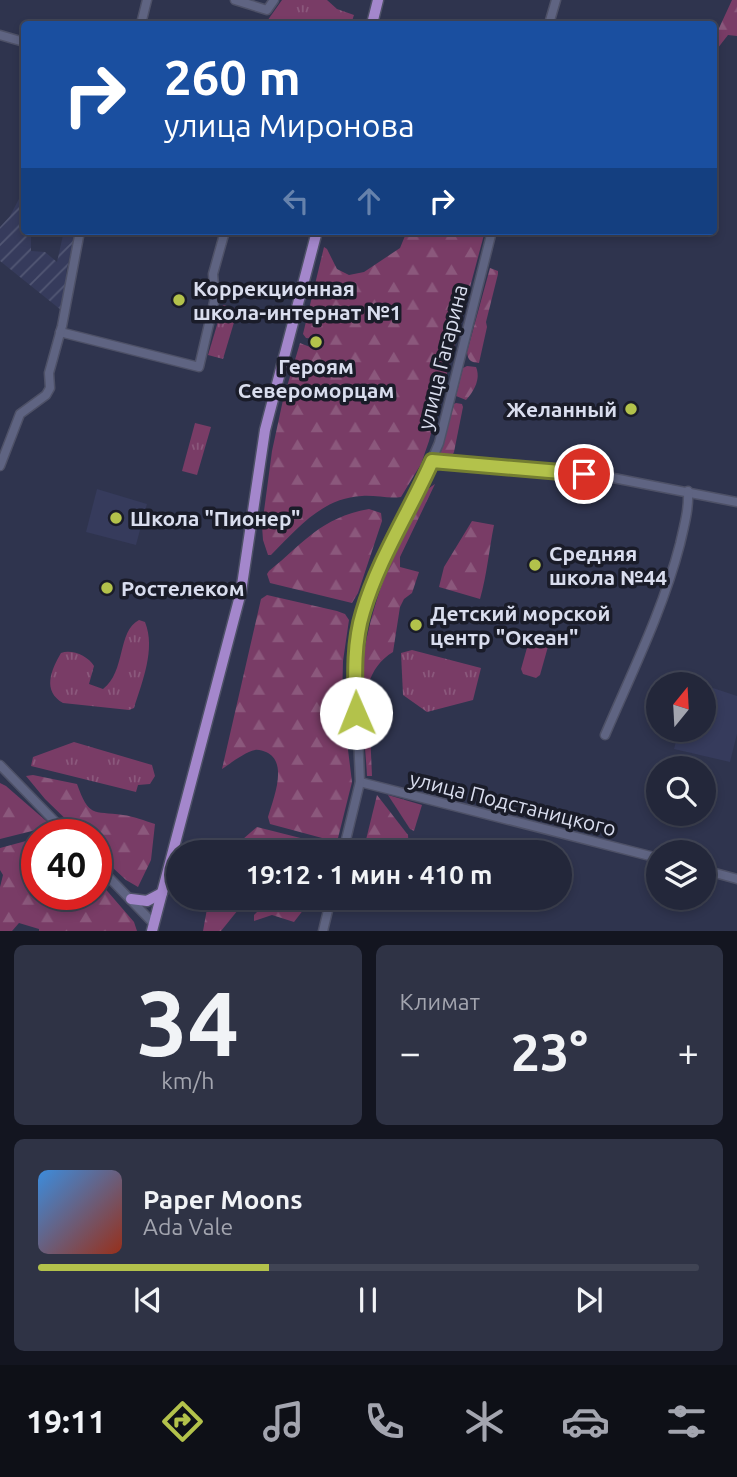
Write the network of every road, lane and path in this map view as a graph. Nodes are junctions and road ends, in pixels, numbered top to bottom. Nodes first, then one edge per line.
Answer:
1 (147, 0) edge
2 (235, 0) edge
3 (274, 0) edge
4 (378, 0) edge
5 (556, 0) edge
6 (142, 21) edge
7 (373, 21) edge
8 (550, 21) edge
9 (0, 35) edge
10 (21, 41) edge
11 (79, 235) edge
12 (224, 235) edge
13 (316, 235) edge
14 (491, 235) edge
15 (60, 332) junction
16 (432, 461) junction
17 (0, 466) edge
18 (688, 491) junction
19 (737, 502) edge
20 (606, 735) dead end
21 (2, 769) edge
22 (360, 782) junction
23 (52, 819) edge
24 (346, 840) edge
25 (646, 855) edge
26 (716, 873) edge
27 (737, 879) edge
28 (112, 880) edge
29 (162, 893) junction
30 (131, 899) junction
31 (328, 910) edge
32 (153, 927) edge
33 (323, 931) edge

1 - 6 street
2 - 3 street
4 - 7 main road
5 - 8 street
9 - 10 street
11 - 15 street
12 - 15 street
13 - 29 main road
14 - 16 street, улица Гагарина
15 - 17 street
16 - 18 street
16 - 22 street, улица Гагарина
18 - 19 street
18 - 20 street
21 - 23 street
22 - 24 street, улица Гагарина
22 - 25 street, улица Подстаницкого
26 - 27 street
28 - 30 street
29 - 30 main road
29 - 32 main road
30 - 32 street
31 - 33 street

